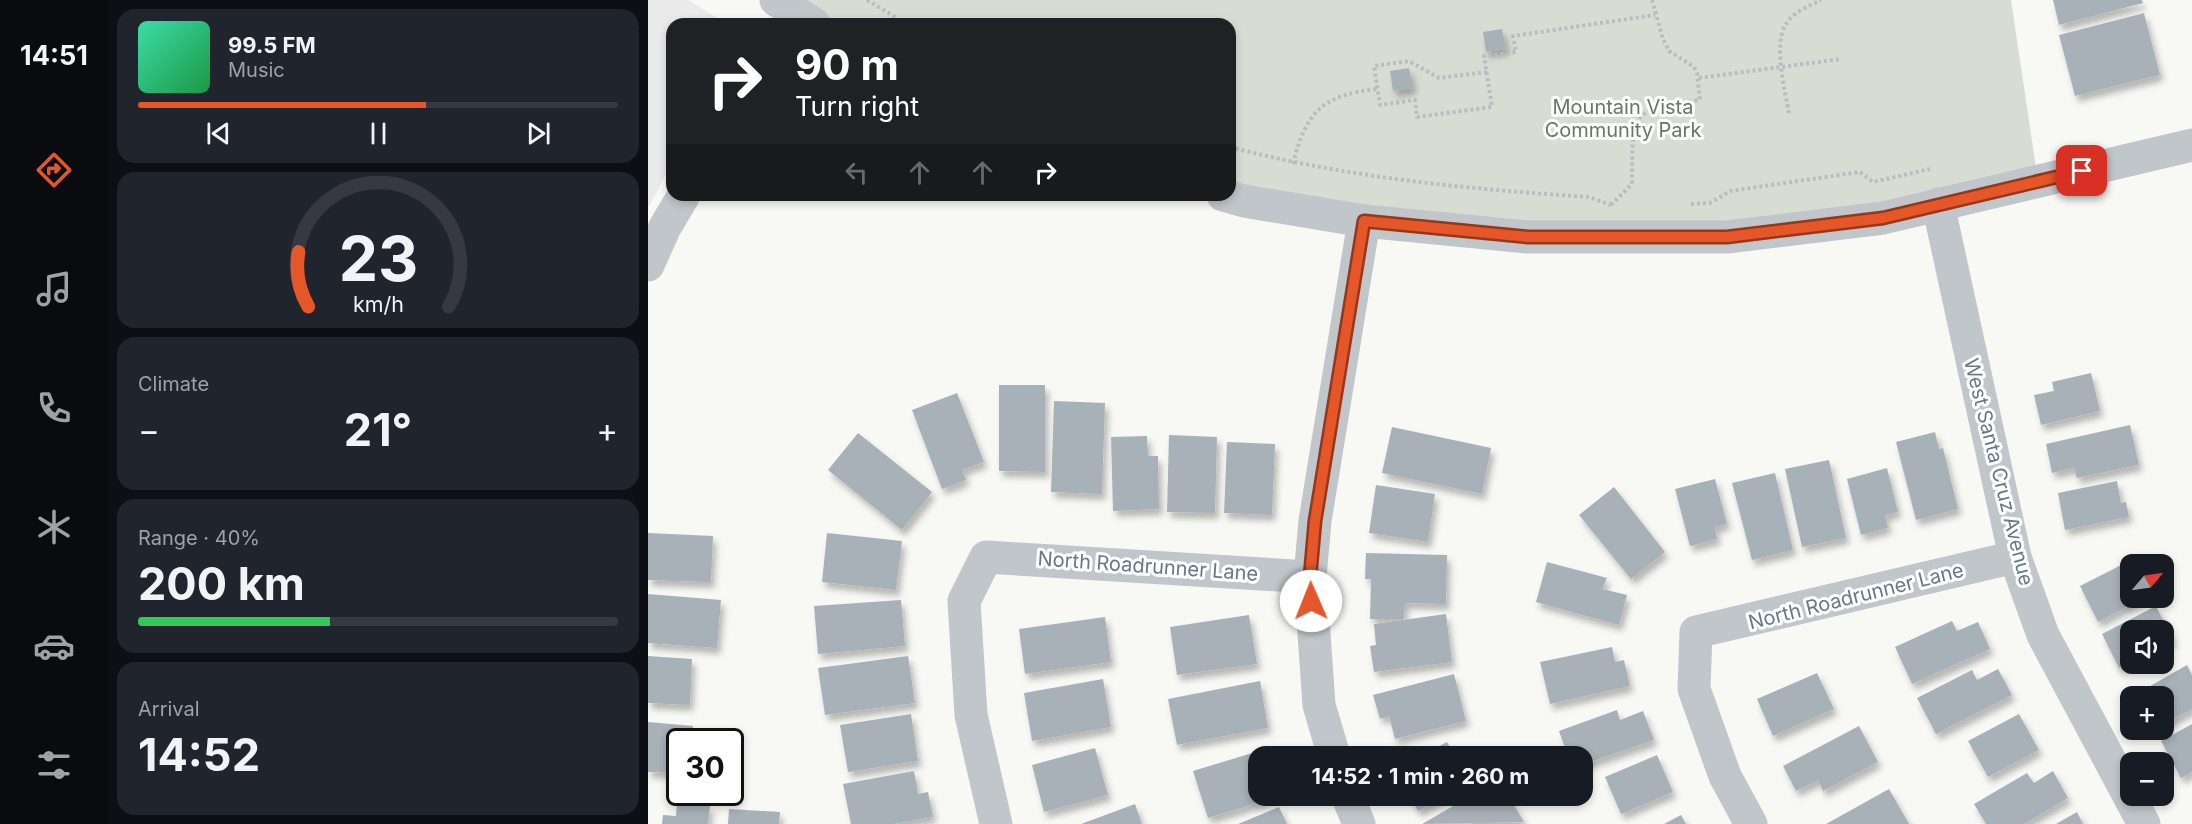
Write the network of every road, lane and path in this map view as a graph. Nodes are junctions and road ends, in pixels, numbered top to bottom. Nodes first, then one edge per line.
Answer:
1 (867, 0) edge
2 (1652, 0) edge
3 (1821, 0) edge
4 (1655, 15) junction
5 (897, 18) edge
6 (1841, 59) dead end
7 (1782, 68) junction
8 (1487, 72) junction
9 (1699, 78) junction
10 (1377, 89) junction
11 (1789, 113) dead end
12 (2192, 145) edge
13 (1236, 149) edge
14 (1293, 164) junction
15 (1930, 169) dead end
16 (1236, 199) edge
17 (680, 201) edge
18 (1689, 204) dead end
19 (1938, 204) junction
20 (1611, 205) junction
21 (1623, 205) dead end
22 (1364, 221) junction
23 (648, 265) edge
24 (2016, 557) junction
25 (1310, 577) junction
26 (1331, 746) edge
27 (1352, 806) edge
28 (996, 824) edge
29 (1359, 824) edge
30 (1751, 824) edge
31 (2144, 824) edge

1 - 5 path
2 - 4 path
3 - 7 path
4 - 8 path
4 - 9 path
6 - 7 path
7 - 9 path
7 - 11 path
8 - 10 path
8 - 10 path
9 - 20 path
10 - 14 path
12 - 19 street
13 - 14 path
14 - 20 path
15 - 18 path
16 - 22 street
17 - 23 street
19 - 22 street
19 - 24 street, West Santa Cruz Avenue
20 - 21 path
22 - 25 street
24 - 30 street, North Roadrunner Lane
24 - 31 street, West Santa Cruz Avenue
25 - 26 street
25 - 28 street, North Roadrunner Lane
27 - 29 street

